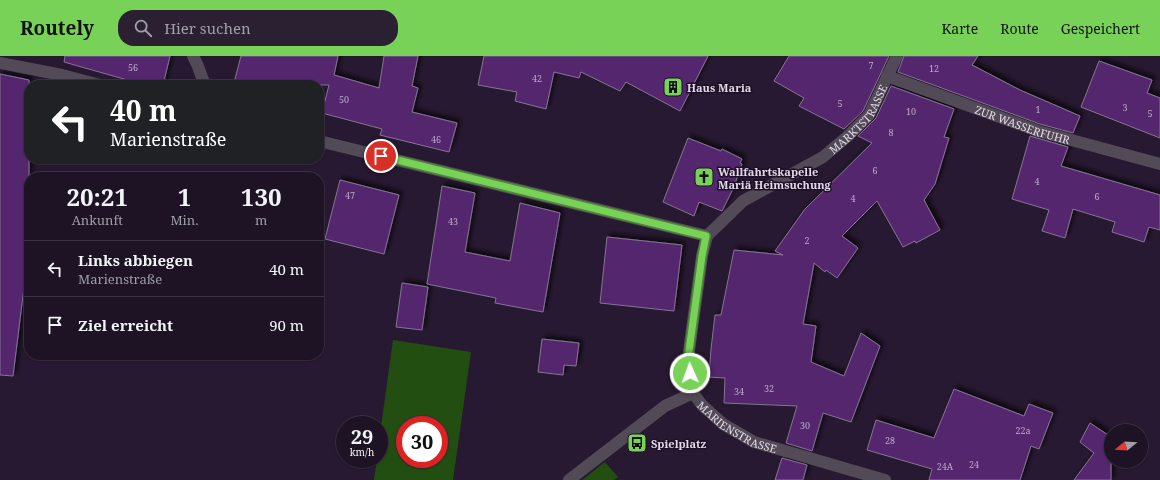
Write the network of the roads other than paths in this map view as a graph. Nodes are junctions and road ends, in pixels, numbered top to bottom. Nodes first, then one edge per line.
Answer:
1 (193, 56) edge
2 (897, 56) edge
3 (0, 63) edge
4 (887, 76) junction
5 (81, 80) edge
6 (203, 80) edge
7 (324, 142) edge
8 (1160, 164) edge
9 (706, 236) junction
10 (693, 392) junction
11 (568, 480) edge
12 (885, 480) edge

1 - 6 street
2 - 4 street, MARKTSTRASSE
3 - 5 street
4 - 8 street, ZUR WASSERFUHR
4 - 9 street, MARKTSTRASSE
7 - 9 street
9 - 10 street, MARIENSTRASSE
10 - 11 street
10 - 12 street, MARIENSTRASSE

